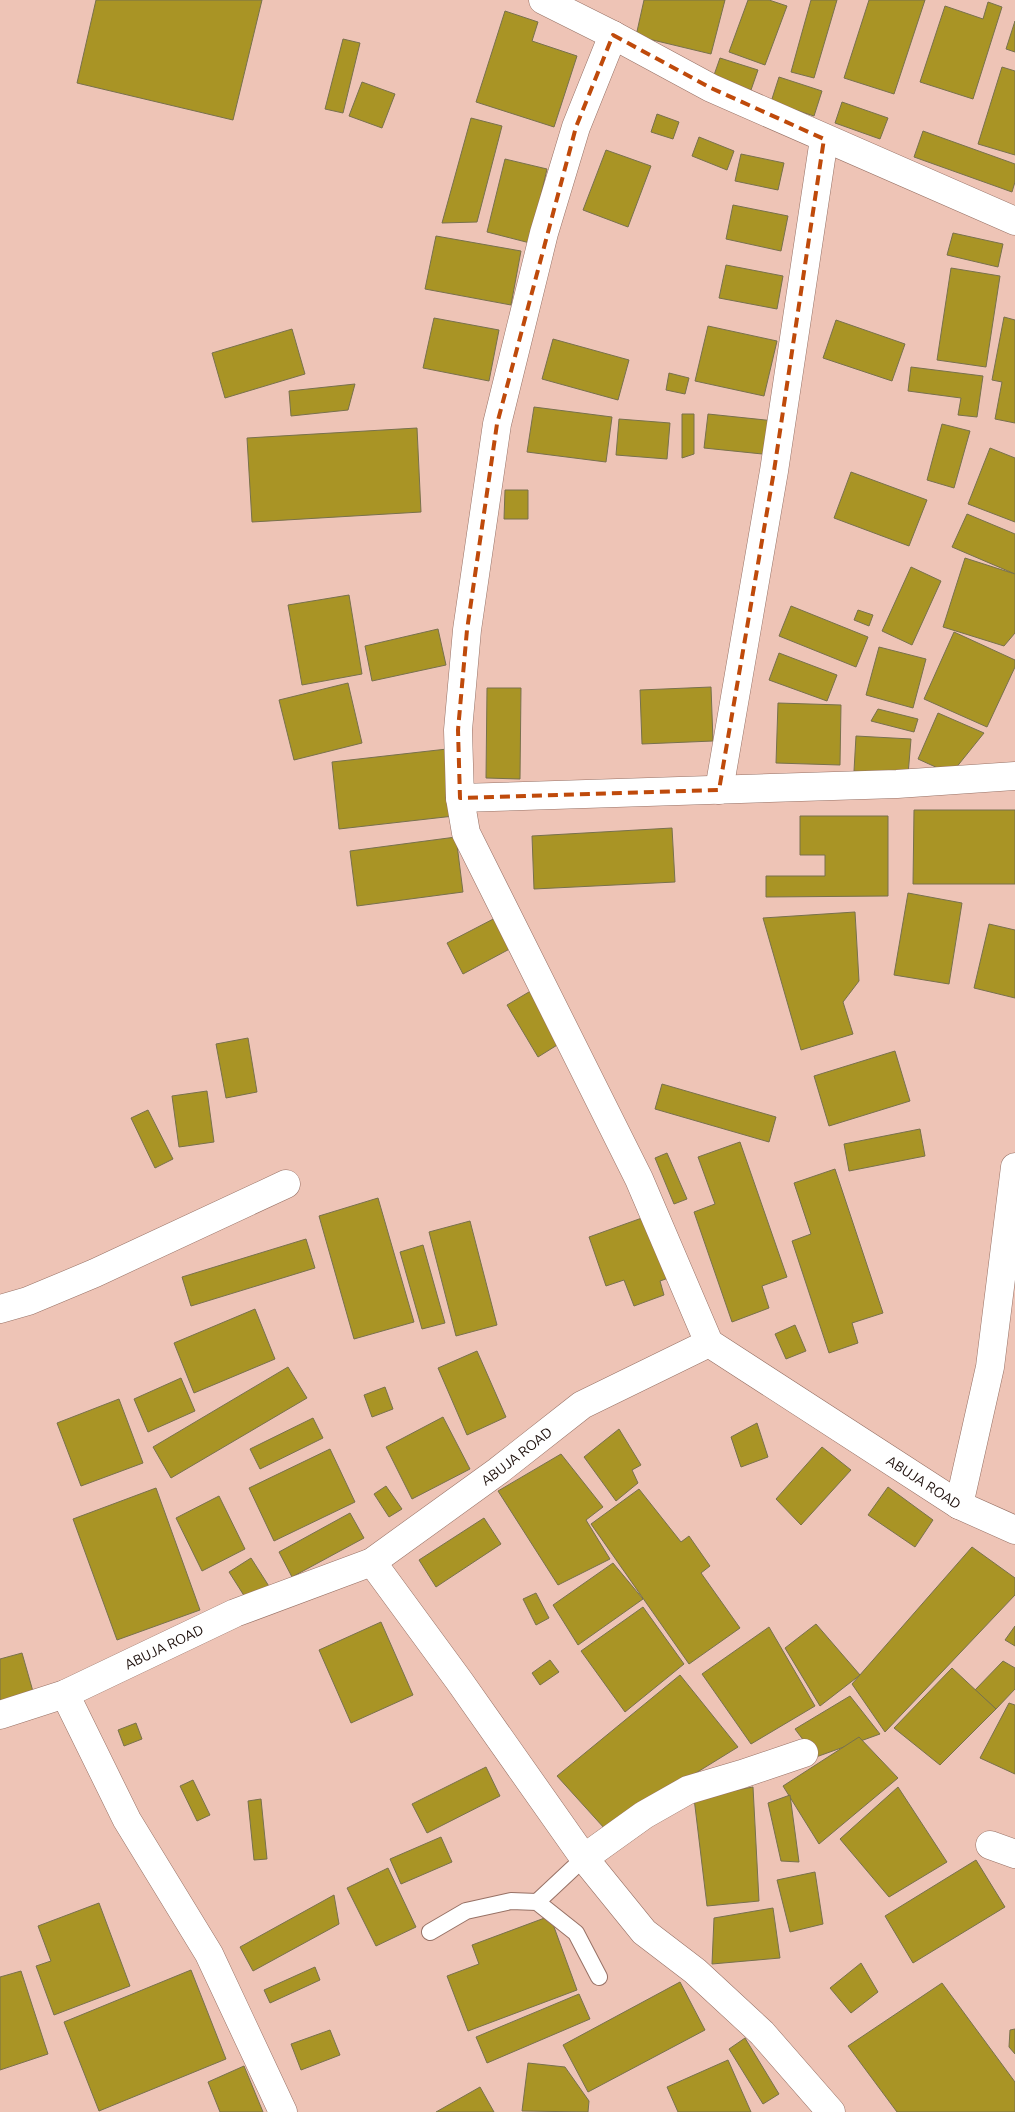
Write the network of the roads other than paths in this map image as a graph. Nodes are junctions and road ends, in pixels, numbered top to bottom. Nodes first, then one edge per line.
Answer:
1 (552, 2) edge
2 (613, 35) junction
3 (824, 139) junction
4 (1015, 221) edge
5 (1015, 776) edge
6 (719, 790) junction
7 (460, 798) junction
8 (1015, 1167) edge
9 (286, 1184) dead end
10 (0, 1309) edge
11 (708, 1343) junction
12 (959, 1505) junction
13 (1015, 1530) edge
14 (372, 1562) junction
15 (64, 1694) junction
16 (0, 1715) edge
17 (804, 1753) dead end
18 (990, 1846) dead end
19 (1015, 1854) edge
20 (584, 1858) junction
21 (537, 1902) junction
22 (430, 1932) dead end
23 (599, 1977) dead end
24 (283, 2112) edge
25 (831, 2112) edge

1 - 2 street
2 - 3 street
2 - 7 street
3 - 4 street
3 - 6 street
5 - 6 street
6 - 7 street
7 - 11 street
8 - 12 street
9 - 10 street
11 - 12 street, ABUJA ROAD
11 - 14 street, ABUJA ROAD
12 - 13 street, ABUJA ROAD
14 - 15 street, ABUJA ROAD
14 - 20 street
15 - 16 street, ABUJA ROAD
15 - 24 street
17 - 20 street
18 - 19 street
20 - 21 lane
20 - 25 street
21 - 22 lane
21 - 23 lane

